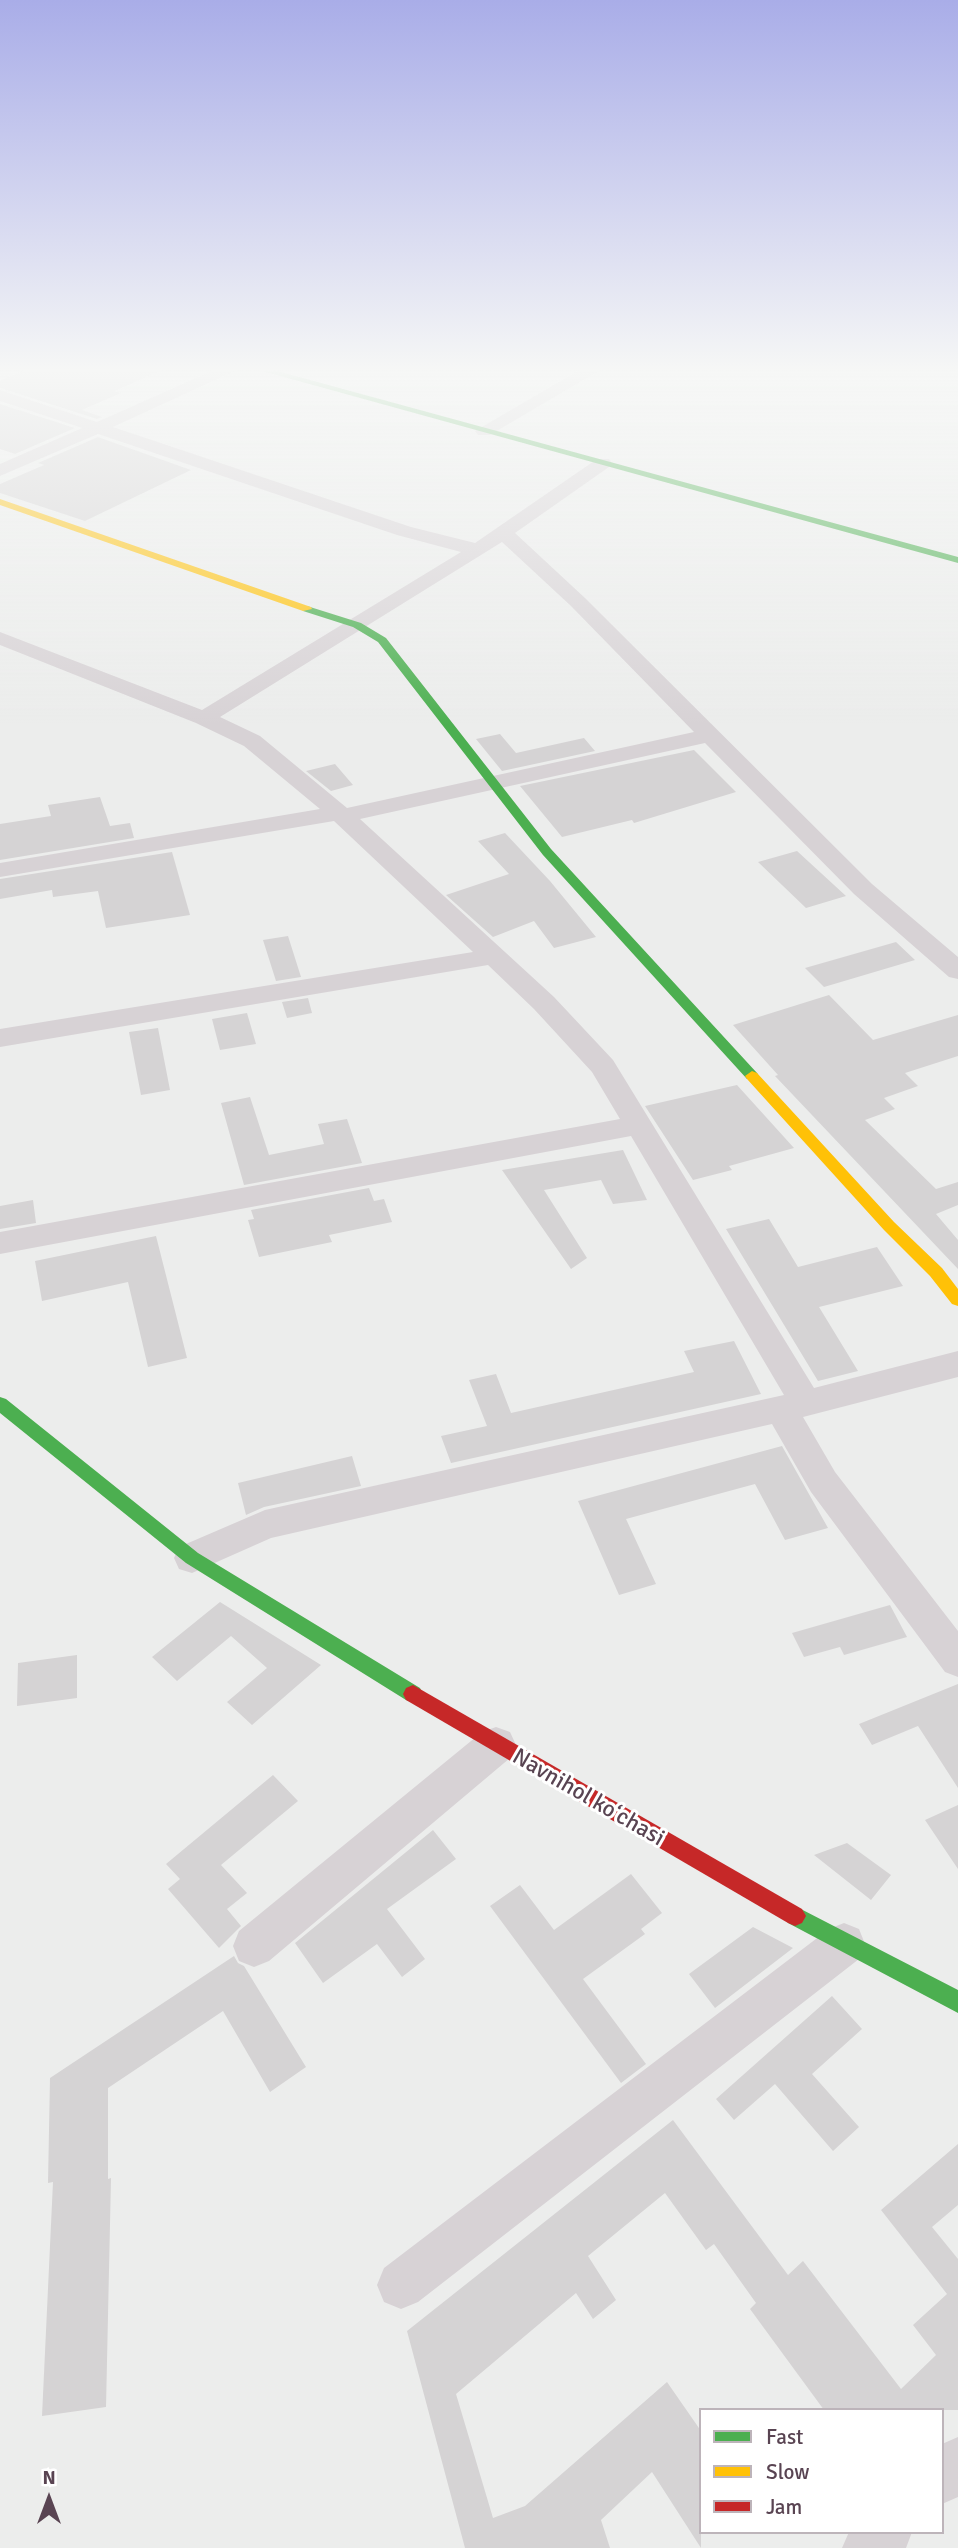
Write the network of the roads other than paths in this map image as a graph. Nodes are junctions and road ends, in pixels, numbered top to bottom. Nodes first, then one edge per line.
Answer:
1 (275, 488) edge
2 (567, 488) edge
3 (694, 488) edge
4 (0, 502) edge
5 (503, 533) junction
6 (478, 550) junction
7 (958, 560) edge
8 (357, 625) junction
9 (0, 638) edge
10 (204, 718) junction
11 (709, 735) junction
12 (491, 784) junction
13 (341, 815) junction
14 (0, 870) edge
15 (495, 956) junction
16 (958, 971) edge
17 (0, 1038) edge
18 (640, 1125) junction
19 (0, 1243) edge
20 (958, 1300) edge
21 (958, 1364) edge
22 (0, 1404) edge
23 (793, 1406) junction
24 (192, 1558) junction
25 (958, 1660) edge
26 (496, 1745) junction
27 (844, 1944) junction
28 (254, 1946) dead end
29 (958, 2002) edge
30 (401, 2285) dead end
31 (958, 2463) edge
32 (944, 2476) edge
33 (884, 2534) edge
34 (869, 2548) edge

1 - 6 street
2 - 5 street
3 - 7 street
4 - 8 street
5 - 6 street
5 - 11 street
6 - 8 street
8 - 10 street
8 - 12 street
9 - 10 street
10 - 13 street
11 - 12 street
11 - 16 street
12 - 13 street
12 - 20 street
13 - 14 street
13 - 15 street
15 - 17 street
15 - 18 street
18 - 19 street
18 - 23 street
21 - 23 street
22 - 24 street
23 - 24 street
23 - 25 street
24 - 26 street
26 - 27 street, Navnihol koʻchasi
26 - 28 street, Navnihol koʻchasi
27 - 29 street, Navnihol koʻchasi
27 - 30 street
31 - 32 street
33 - 34 street

